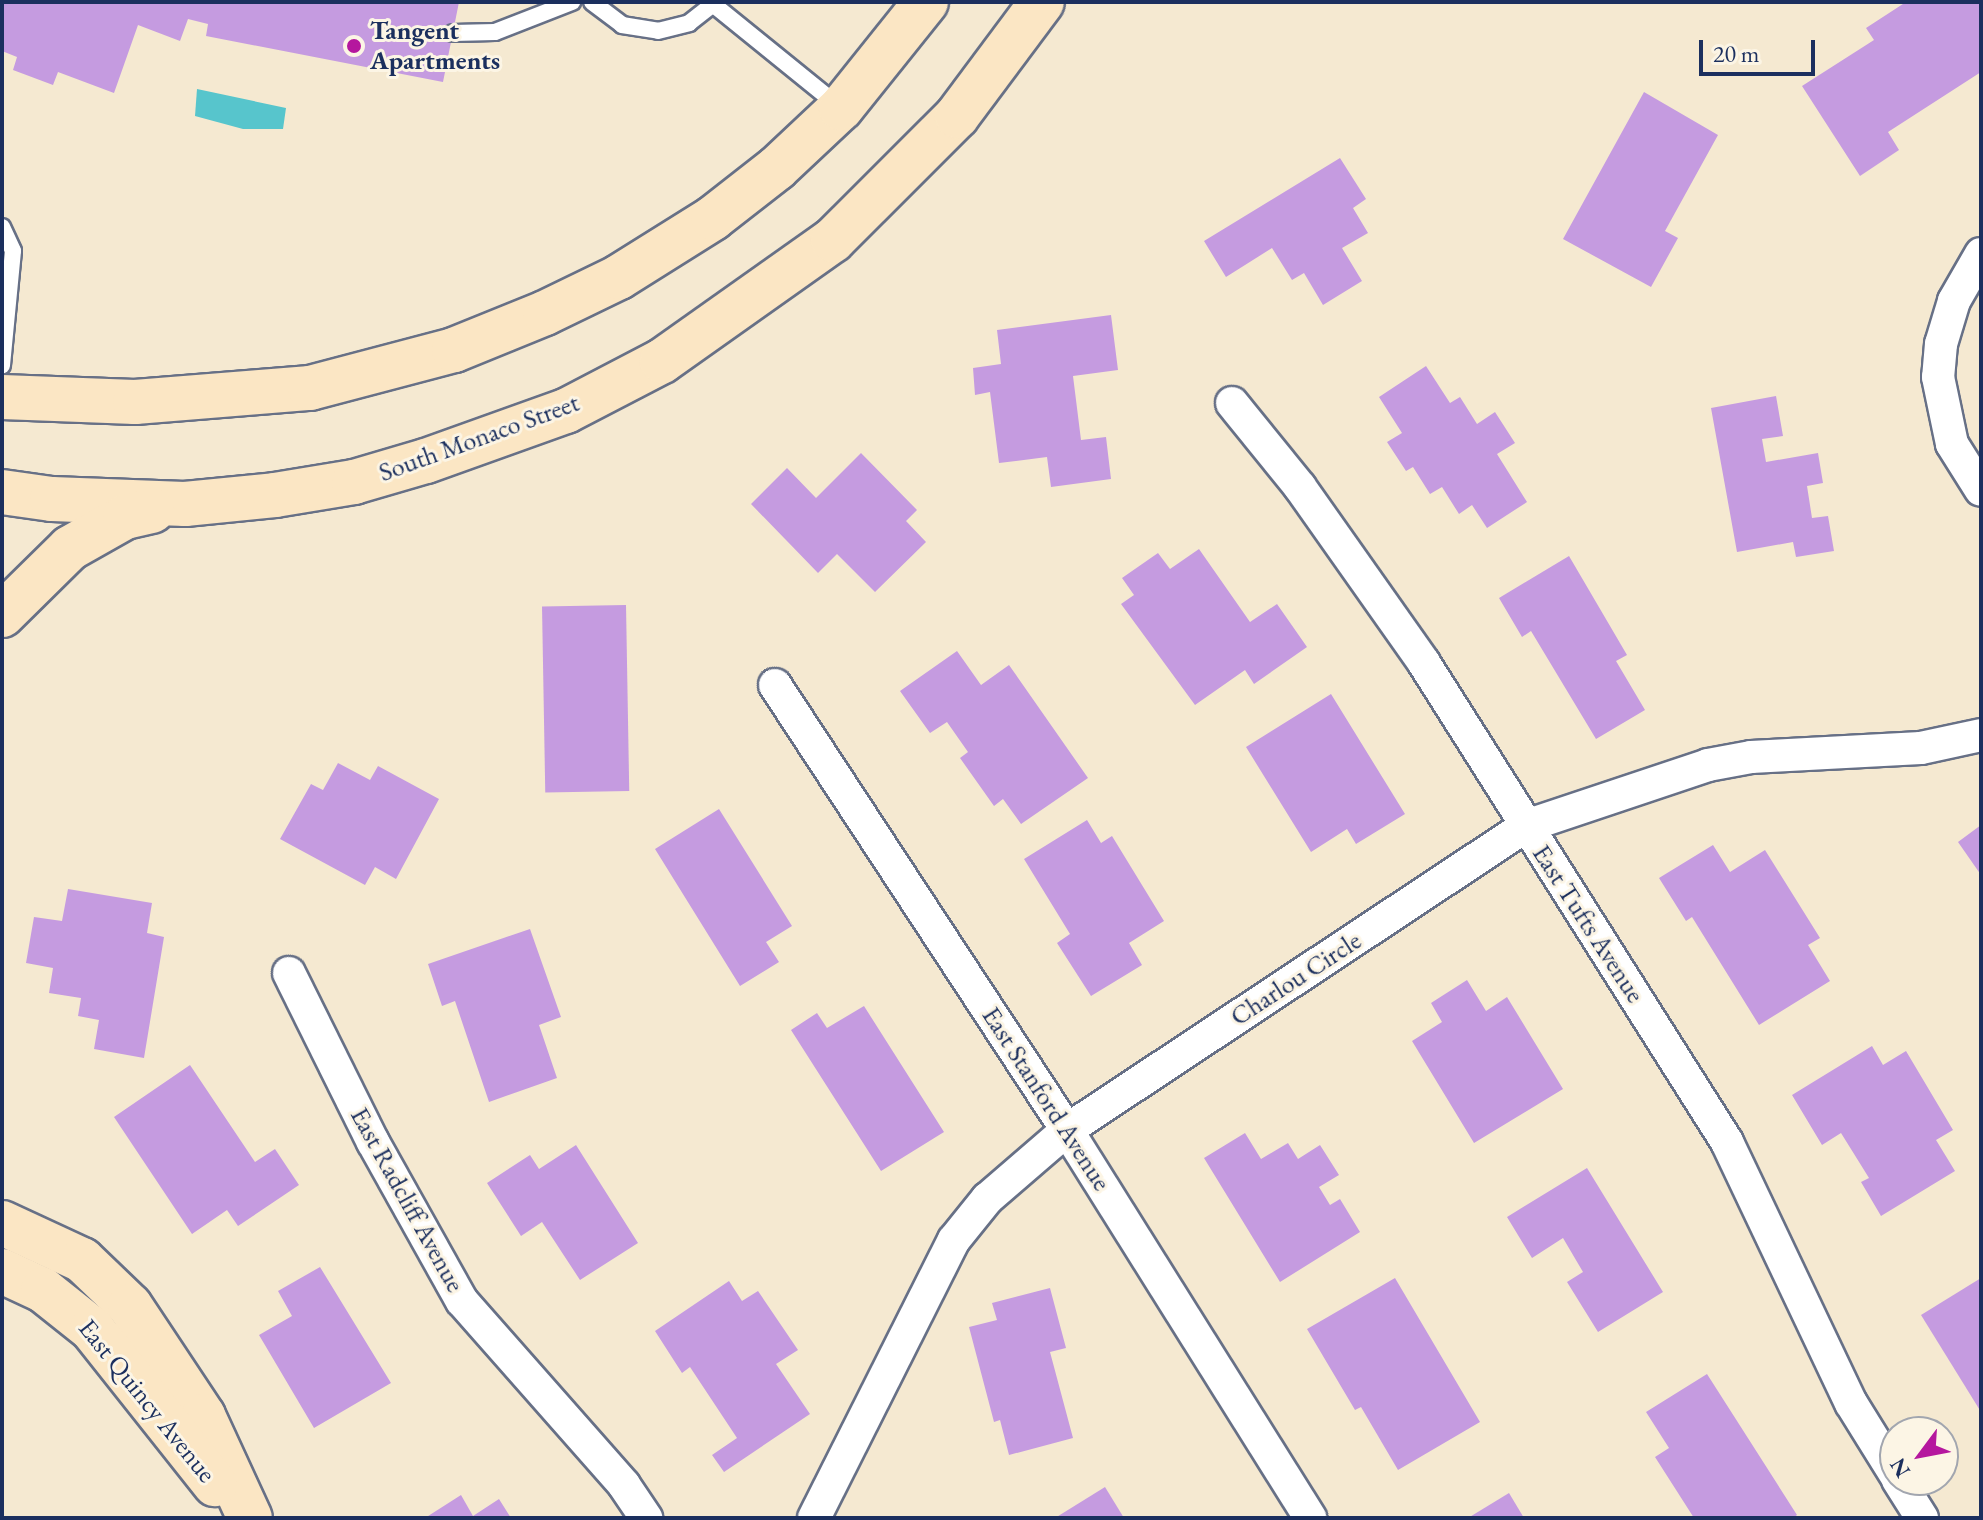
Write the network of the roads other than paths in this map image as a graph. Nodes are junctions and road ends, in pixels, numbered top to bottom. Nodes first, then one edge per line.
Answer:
1 (572, 2) edge
2 (592, 2) edge
3 (926, 2) edge
4 (1042, 2) edge
5 (715, 4) edge
6 (453, 33) dead end
7 (841, 108) junction
8 (2, 227) edge
9 (1981, 254) edge
10 (2, 365) edge
11 (2, 397) edge
12 (1232, 403) dead end
13 (1981, 490) edge
14 (2, 492) edge
15 (185, 504) junction
16 (2, 615) edge
17 (775, 685) dead end
18 (1981, 735) edge
19 (1526, 826) junction
20 (289, 973) dead end
21 (1067, 1130) junction
22 (2, 1223) edge
23 (2, 1271) edge
24 (1879, 1448) edge
25 (1908, 1496) edge
26 (241, 1518) edge
27 (250, 1518) edge
28 (646, 1518) edge
29 (814, 1518) edge
30 (1310, 1518) edge
31 (1922, 1518) edge

1 - 6 lane
2 - 5 lane
3 - 7 main road
4 - 15 main road, South Monaco Street
5 - 7 lane
7 - 11 main road
8 - 10 lane
9 - 13 street
12 - 19 street, East Tufts Avenue
14 - 15 main road, South Monaco Street
15 - 16 main road
17 - 21 street, East Stanford Avenue
18 - 19 street, Charlou Circle
19 - 21 street, Charlou Circle
19 - 24 street, East Tufts Avenue
20 - 28 street, East Radcliff Avenue
21 - 29 street, Charlou Circle
21 - 30 street, East Stanford Avenue
22 - 27 main road, East Quincy Avenue
23 - 26 main road, East Quincy Avenue
25 - 31 street

